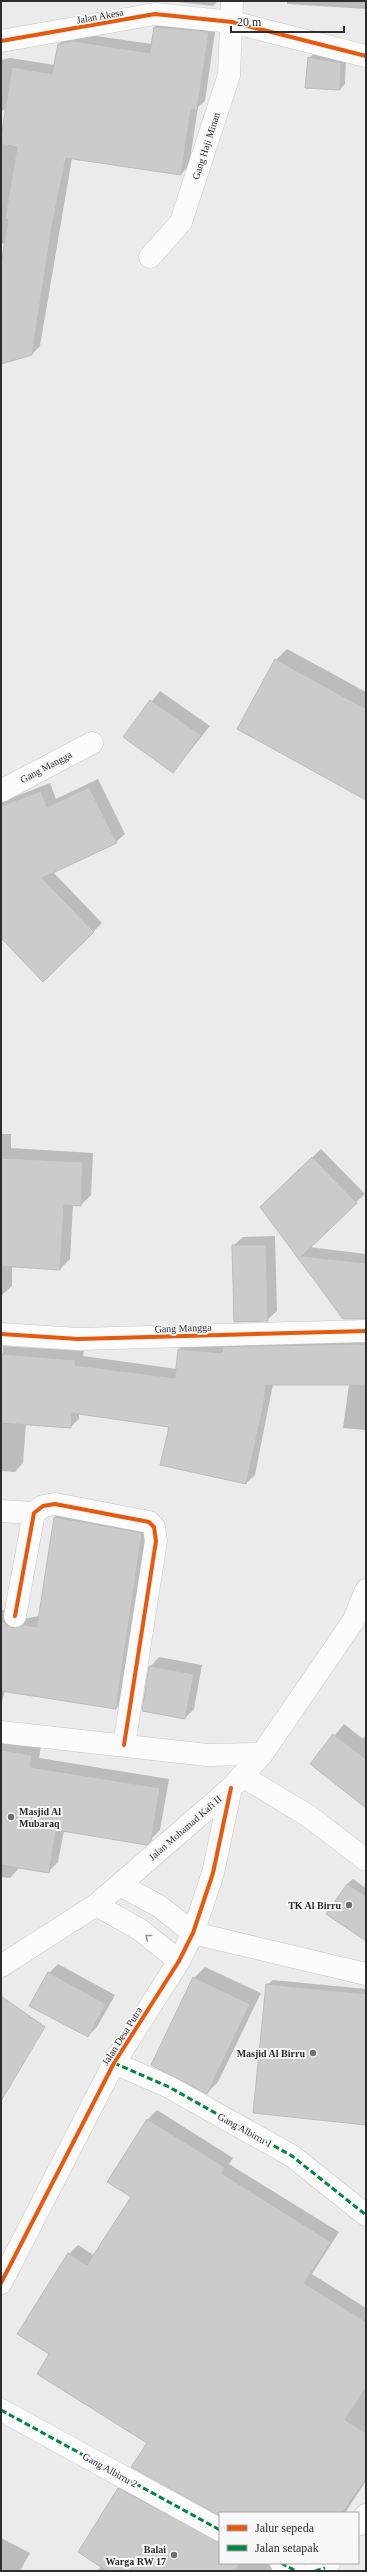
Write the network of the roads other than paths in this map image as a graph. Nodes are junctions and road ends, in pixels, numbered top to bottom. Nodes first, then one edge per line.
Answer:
1 (232, 11) edge
2 (1, 41) edge
3 (366, 56) edge
4 (150, 257) dead end
5 (92, 743) dead end
6 (1, 791) edge
7 (366, 1332) edge
8 (1, 1334) edge
9 (1, 1511) edge
10 (34, 1512) junction
11 (366, 1590) edge
12 (15, 1616) dead end
13 (1, 1732) edge
14 (124, 1745) junction
15 (262, 1754) junction
16 (236, 1782) junction
17 (366, 1860) edge
18 (120, 1885) junction
19 (96, 1905) junction
20 (193, 1933) junction
21 (179, 1961) junction
22 (1, 1966) edge
23 (366, 1974) edge
24 (114, 2063) junction
25 (366, 2215) edge
26 (1, 2283) edge
27 (1, 2410) edge
28 (366, 2515) edge
29 (359, 2524) edge
30 (219, 2529) edge
31 (283, 2564) edge
32 (296, 2571) edge

1 - 2 street, Jalan Akesa
1 - 3 street, Jalan Akesa
1 - 4 street, Gang Haji Minan
5 - 6 street, Gang Mangga
7 - 8 street, Gang Mangga
9 - 10 street
10 - 12 street
10 - 14 street
11 - 15 street, Jalan Mohamad Kafi II
13 - 14 street
14 - 15 street
15 - 16 street, Jalan Mohamad Kafi II
16 - 17 street
16 - 18 street, Jalan Mohamad Kafi II
16 - 20 street, Jalan Desa Putra
18 - 19 street, Jalan Mohamad Kafi II
18 - 20 street
21 -> 19 street
19 - 22 street, Jalan Mohamad Kafi II
20 - 21 street, Jalan Desa Putra
20 - 23 street
21 - 24 street, Jalan Desa Putra
24 - 25 street, Gang Albirru 1
24 - 26 street, Jalan Desa Putra
27 - 30 street, Gang Albirru 2
28 - 29 street
31 - 32 street

